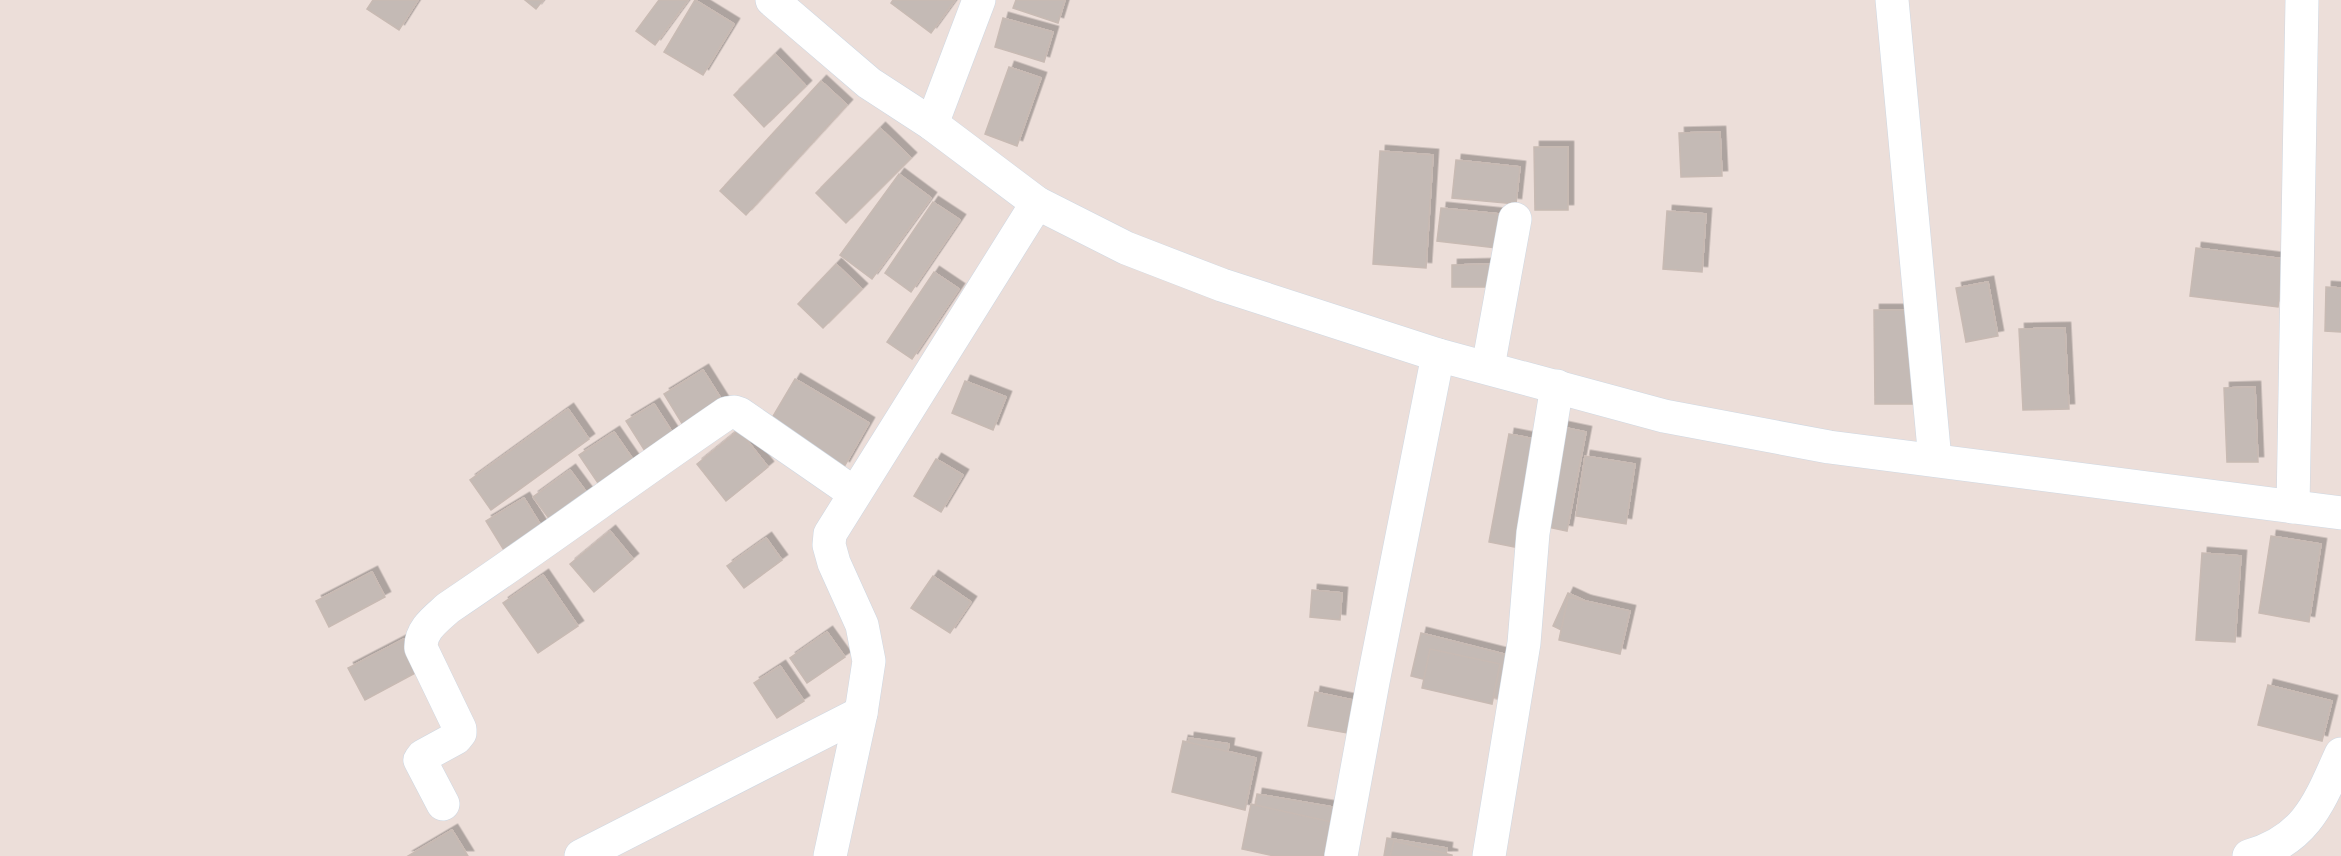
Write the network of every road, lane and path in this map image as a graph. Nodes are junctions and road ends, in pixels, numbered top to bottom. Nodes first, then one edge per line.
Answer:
1 (772, 0) edge
2 (979, 0) edge
3 (1892, 0) edge
4 (2301, 0) edge
5 (932, 124) junction
6 (1037, 203) junction
7 (1515, 219) dead end
8 (1438, 355) junction
9 (1488, 367) junction
10 (1557, 386) junction
11 (1935, 460) junction
12 (854, 493) junction
13 (2293, 507) junction
14 (2341, 513) edge
15 (861, 713) junction
16 (2341, 754) edge
17 (443, 804) dead end
18 (581, 856) edge
19 (830, 856) edge
20 (1341, 856) edge
21 (1489, 856) edge
22 (2249, 856) edge

1 - 5 street
2 - 5 street
3 - 11 street
4 - 13 street
5 - 6 street
6 - 8 street
6 - 12 street
7 - 9 street
8 - 9 street
8 - 20 street
9 - 10 street
10 - 11 street
10 - 21 street
11 - 13 street
12 - 15 street
12 - 17 street
13 - 14 street
15 - 18 street
15 - 19 street
16 - 22 street

